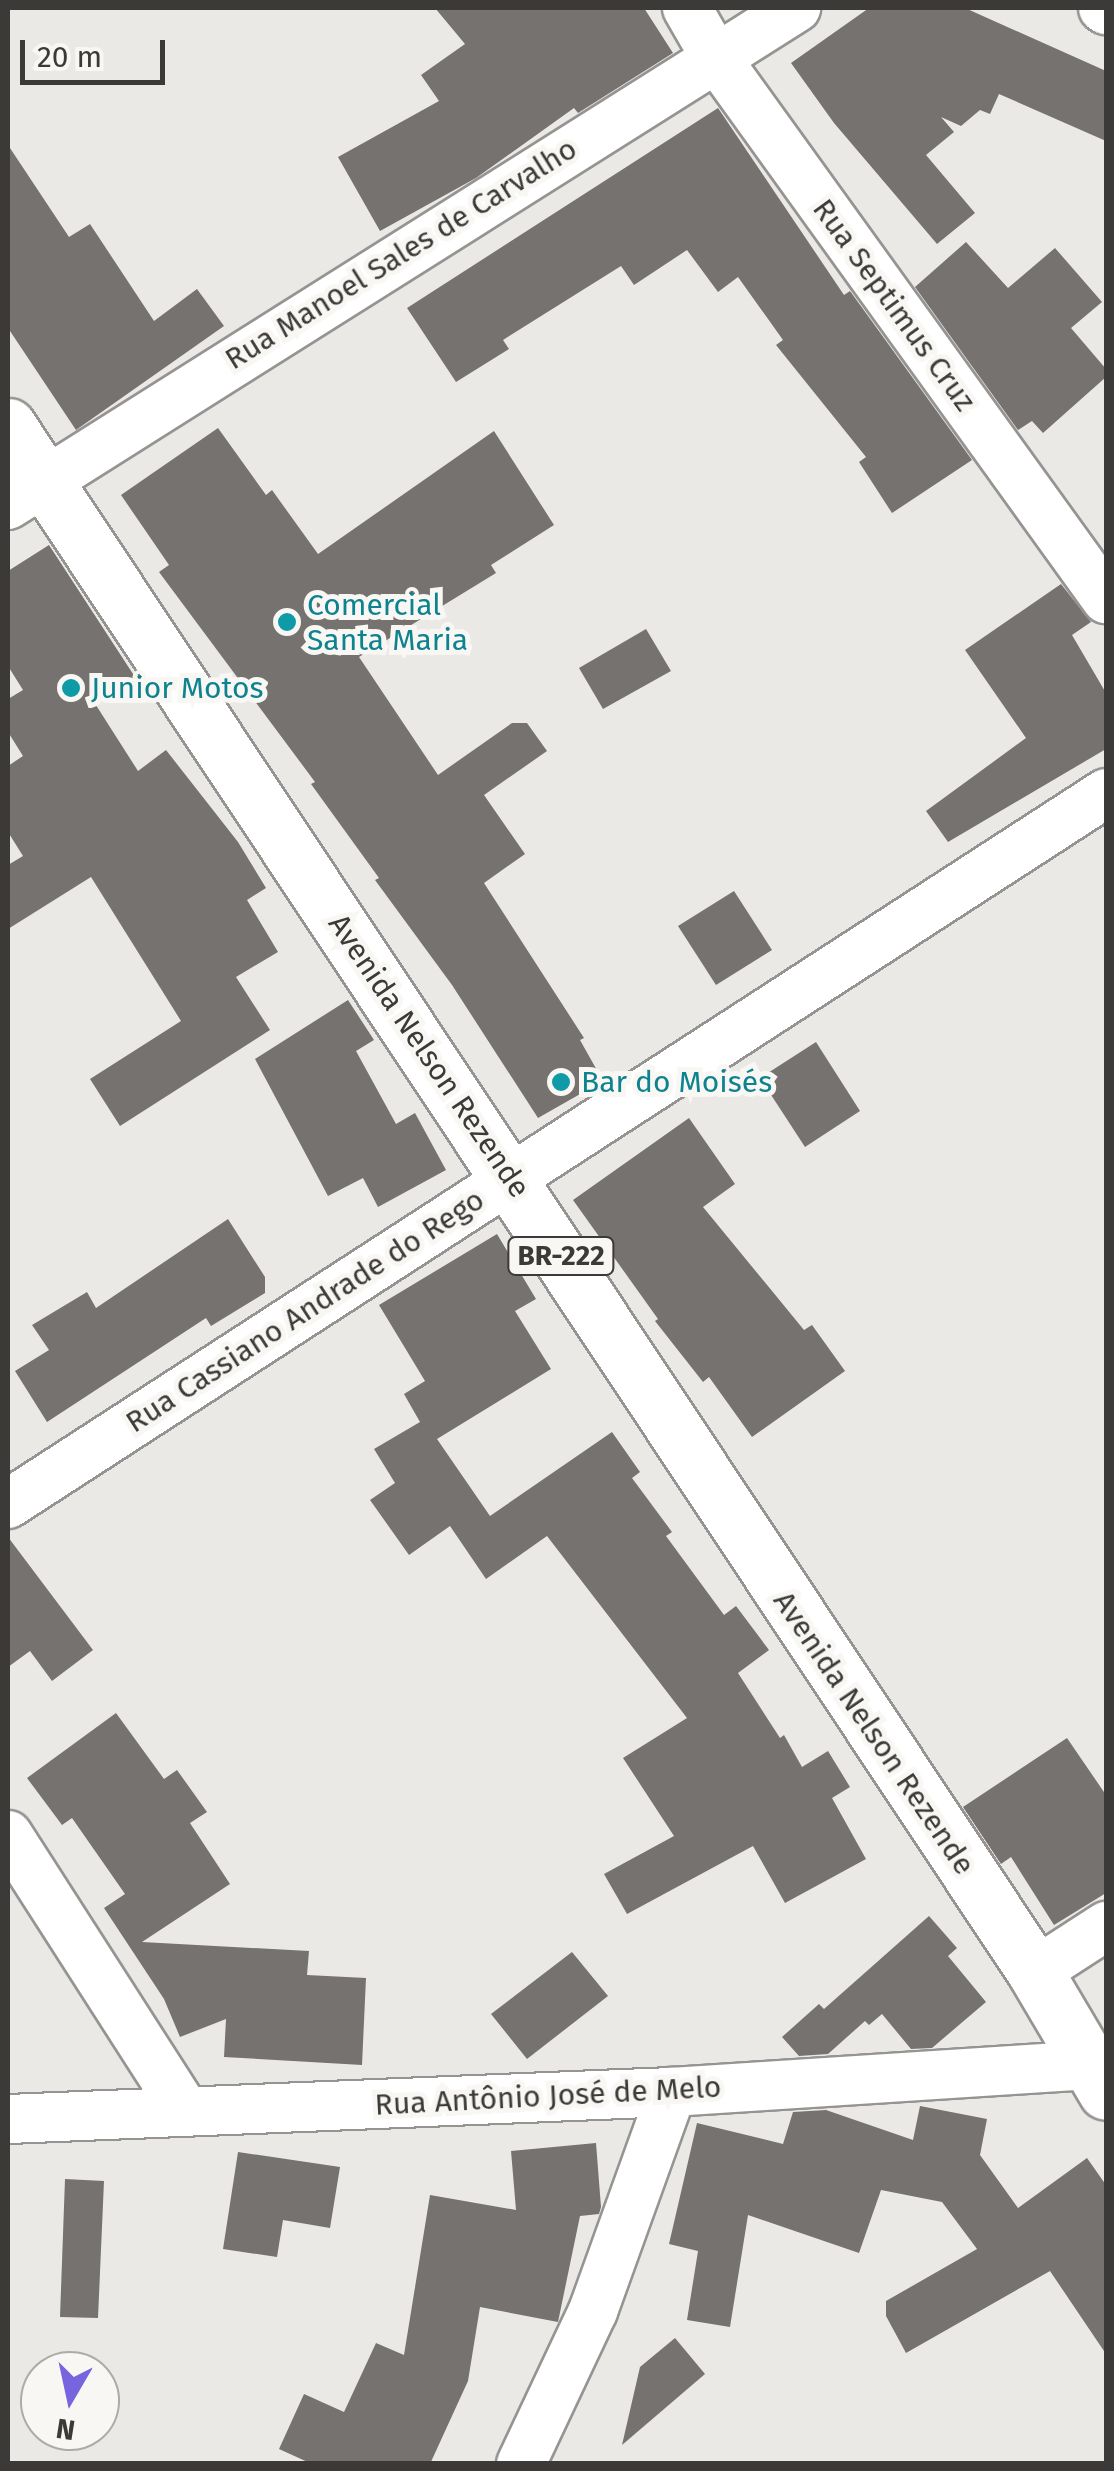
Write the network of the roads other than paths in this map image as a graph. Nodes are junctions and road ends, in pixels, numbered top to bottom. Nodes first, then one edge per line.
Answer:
1 (687, 8) edge
2 (796, 8) edge
3 (714, 55) junction
4 (8, 426) edge
5 (26, 493) edge
6 (1106, 599) edge
7 (1106, 793) edge
8 (510, 1177) junction
9 (8, 1504) edge
10 (8, 1835) edge
11 (1106, 1926) edge
12 (1035, 1972) junction
13 (1098, 2079) edge
14 (672, 2092) junction
15 (185, 2112) junction
16 (8, 2119) edge
17 (520, 2464) edge

1 - 3 street, Rua Septimus Cruz
2 - 3 street, Rua Manoel Sales de Carvalho
3 - 5 street, Rua Manoel Sales de Carvalho
3 - 6 street, Rua Septimus Cruz
4 - 5 main road, Avenida Nelson Rezende / BR-222
5 - 8 main road, Avenida Nelson Rezende / BR-222
7 - 8 street, Rua Cassiano Andrade do Rego
8 - 9 street, Rua Cassiano Andrade do Rego
8 - 12 main road, Avenida Nelson Rezende / BR-222
10 - 15 street
11 - 12 street
12 - 13 main road, Avenida Nelson Rezende / BR-222
13 - 14 street, Rua Antônio José de Melo
14 - 15 street, Rua Antônio José de Melo
14 - 17 street
15 - 16 street, Rua Antônio José de Melo

